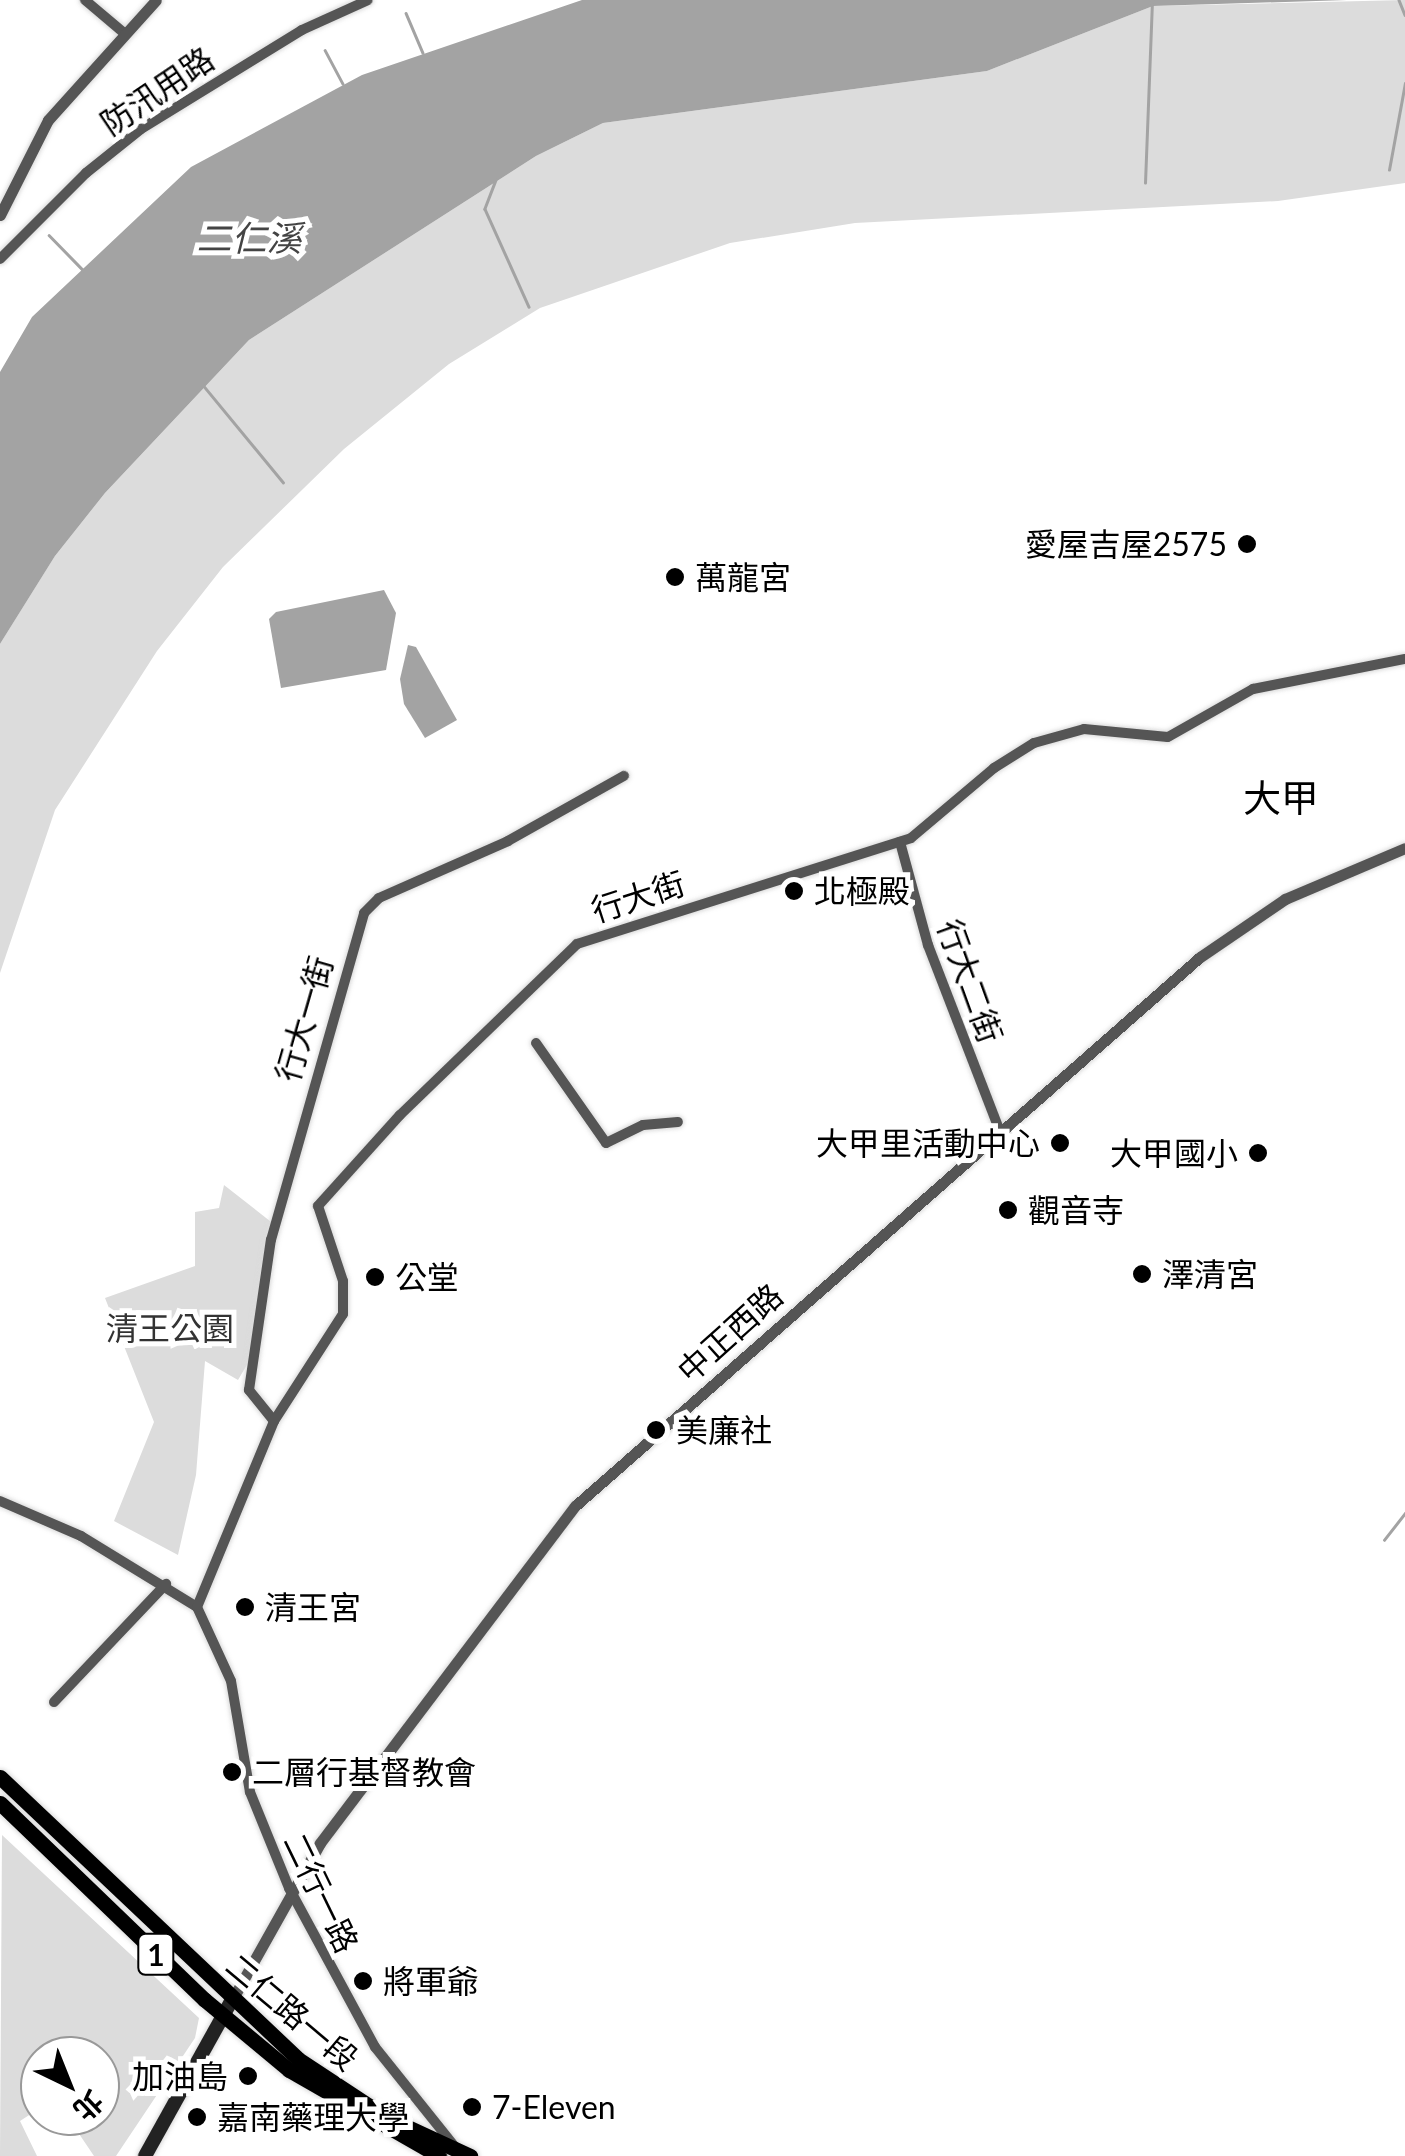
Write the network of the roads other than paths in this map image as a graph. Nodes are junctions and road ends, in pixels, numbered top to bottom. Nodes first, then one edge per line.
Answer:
1 (84, 0) edge
2 (156, 0) edge
3 (368, 0) edge
4 (124, 33) junction
5 (0, 215) edge
6 (0, 259) edge
7 (1405, 659) edge
8 (624, 776) dead end
9 (900, 842) junction
10 (1405, 848) edge
11 (536, 1044) dead end
12 (678, 1122) dead end
13 (1000, 1132) junction
14 (274, 1421) junction
15 (0, 1501) edge
16 (166, 1584) junction
17 (197, 1608) junction
18 (54, 1702) dead end
19 (0, 1777) edge
20 (0, 1803) edge
21 (289, 1888) junction
22 (228, 2008) junction
23 (463, 2155) edge
24 (145, 2156) edge
25 (440, 2156) edge

1 - 4 street
2 - 4 street
3 - 6 street, 防汛用路
4 - 5 street
7 - 9 street, 行大街
8 - 14 street, 行大一街
9 - 13 street, 行大二街
9 - 14 street, 行大街
10 - 13 street, 中正西路
11 - 12 street
13 - 21 street, 中正西路
14 - 17 street, 行大街
15 - 16 street, 二行一路
16 - 17 street, 二行一路
16 - 18 street
17 - 21 street, 二行一路
19 - 22 main road, 二仁路一段 / 1
20 - 22 main road, 二仁路一段 / 1
21 - 22 street, 中正西路
21 - 23 street, 二行一路
22 - 23 main road, 二仁路一段 / 1
22 - 24 main road
22 - 25 main road, 二仁路一段 / 1

